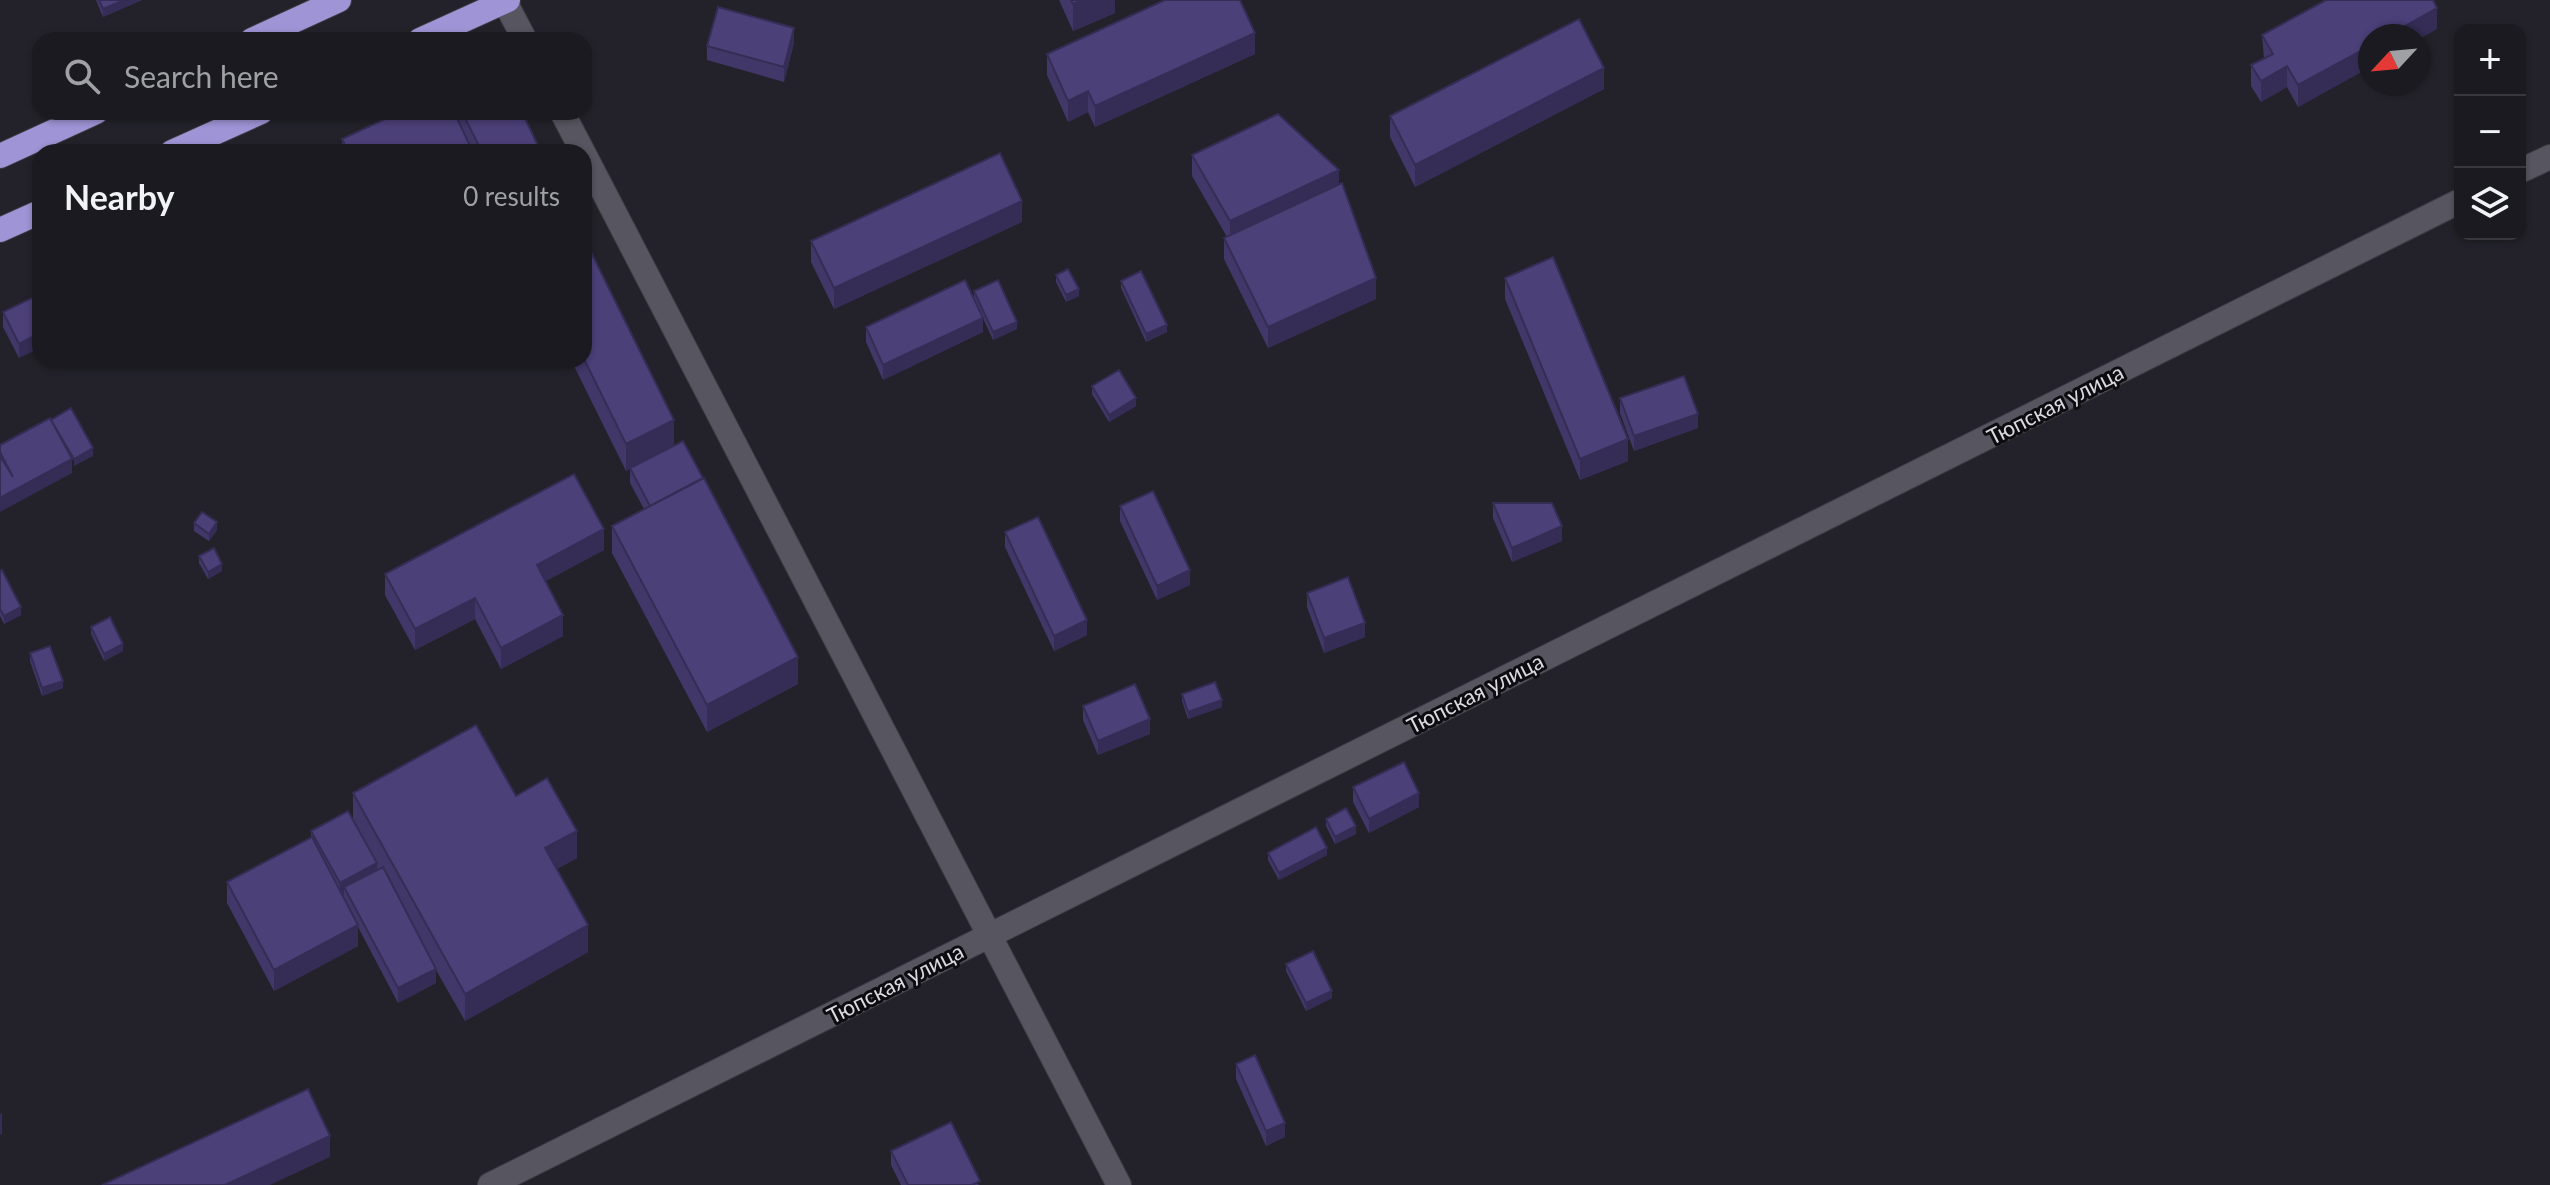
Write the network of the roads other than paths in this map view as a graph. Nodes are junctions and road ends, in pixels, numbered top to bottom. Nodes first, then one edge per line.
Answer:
1 (339, 0) edge
2 (507, 1) edge
3 (269, 32) edge
4 (438, 32) edge
5 (521, 32) edge
6 (79, 120) edge
7 (243, 120) edge
8 (566, 120) edge
9 (190, 144) edge
10 (579, 144) edge
11 (0, 156) edge
12 (2550, 157) edge
13 (592, 168) edge
14 (2526, 168) edge
15 (2454, 204) edge
16 (32, 216) edge
17 (0, 230) edge
18 (990, 936) junction
19 (490, 1185) edge
20 (1119, 1185) edge

1 - 3 highway
2 - 4 highway
2 - 5 street
6 - 11 highway
7 - 9 highway
8 - 10 street
12 - 14 street
13 - 18 street
15 - 18 street, Тюпская улица
16 - 17 highway
18 - 19 street, Тюпская улица
18 - 20 street

